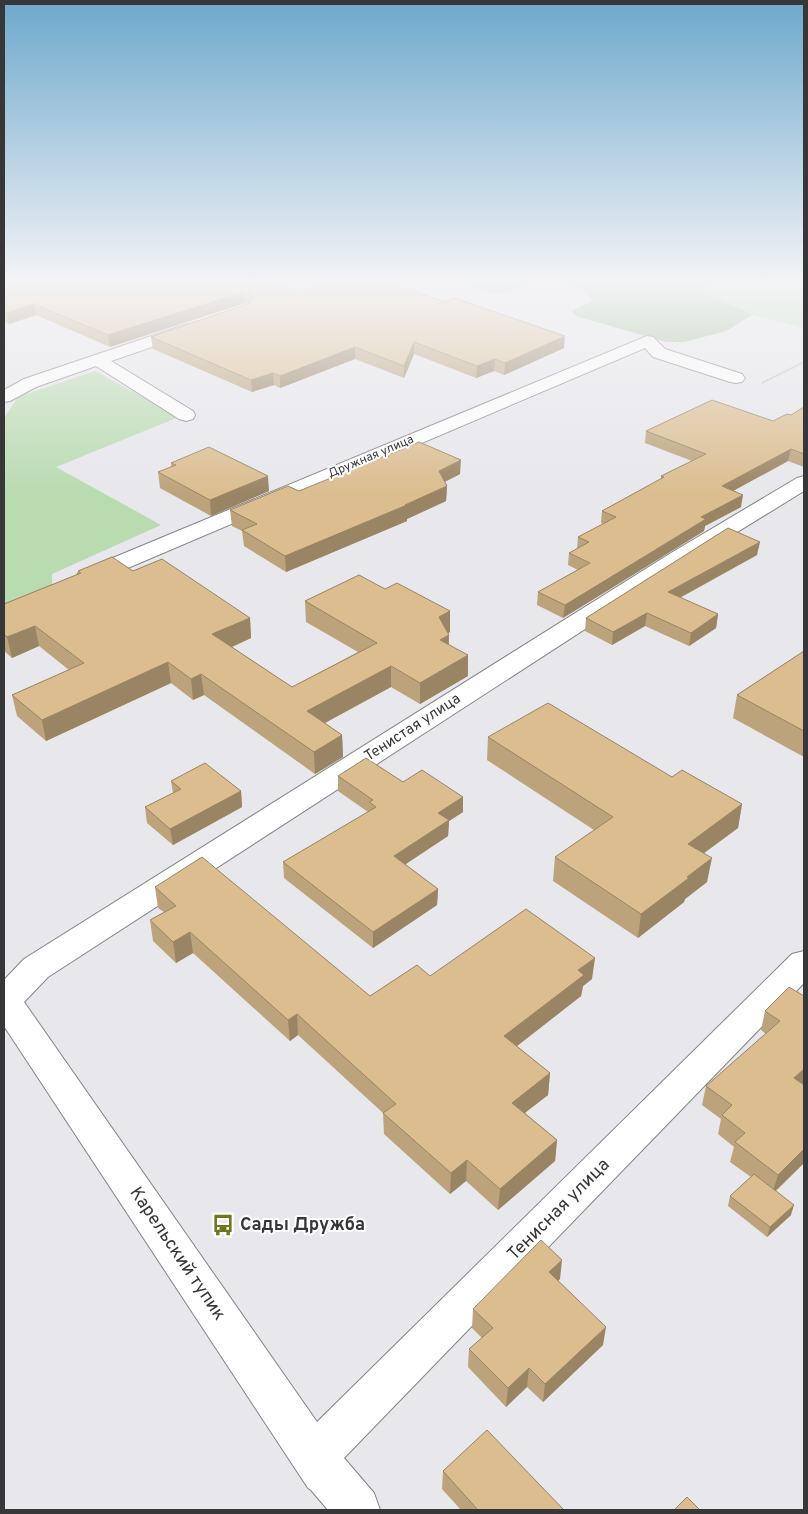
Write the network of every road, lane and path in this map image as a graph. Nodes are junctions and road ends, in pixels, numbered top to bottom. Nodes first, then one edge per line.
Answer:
1 (115, 353) edge
2 (619, 353) edge
3 (659, 353) edge
4 (96, 359) junction
5 (804, 362) edge
6 (736, 378) joint
7 (4, 398) edge
8 (186, 415) dead end
9 (804, 482) edge
10 (68, 585) edge
11 (804, 963) edge
12 (4, 999) edge
13 (314, 1457) junction
14 (350, 1510) edge
15 (357, 1510) edge

1 - 4 street
2 - 10 street, Дружная улица
3 - 6 street, Дружная улица
4 - 7 street
4 - 8 street
5 - 6 path
9 - 12 street, Тенистая улица
11 - 13 street, Тенисная улица
12 - 13 street, Карельский тупик
13 - 14 street, Карельский тупик
13 - 15 street

